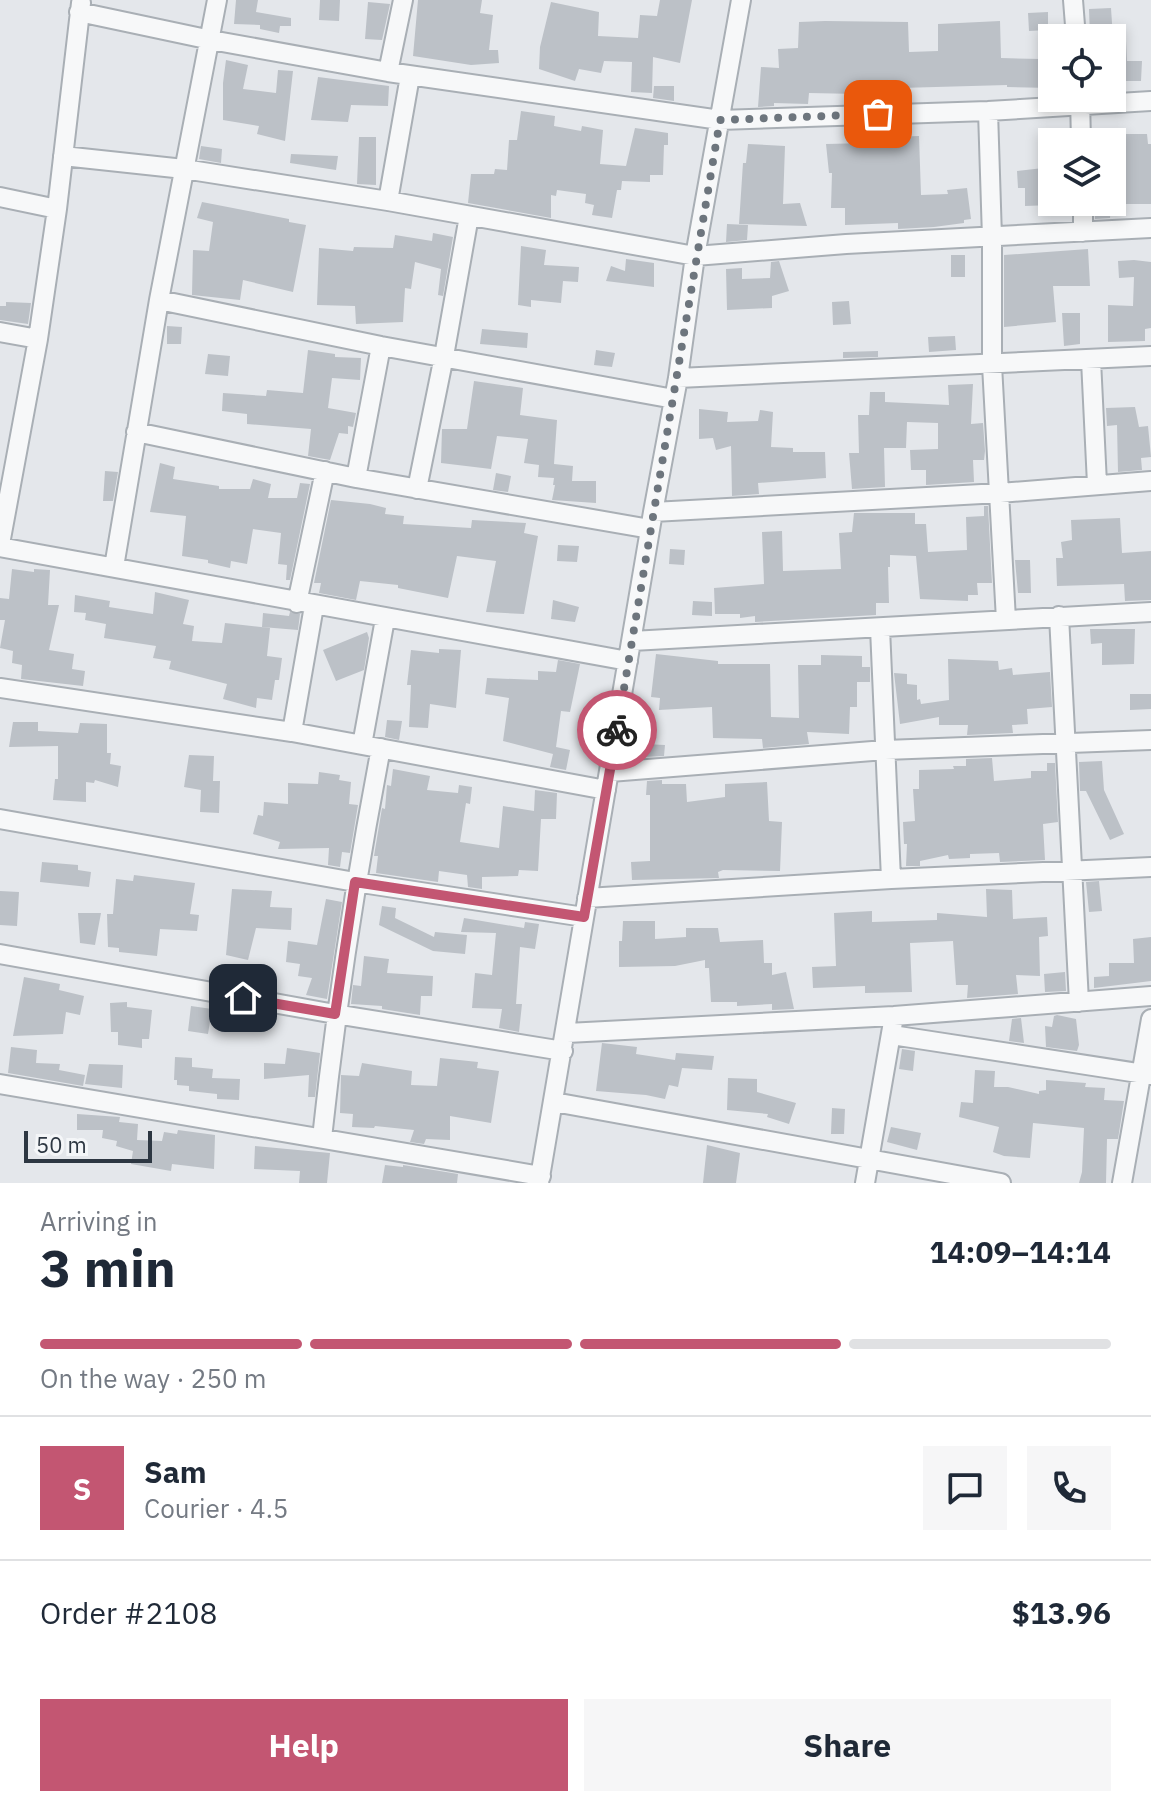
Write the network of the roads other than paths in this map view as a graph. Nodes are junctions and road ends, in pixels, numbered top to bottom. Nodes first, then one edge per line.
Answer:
1 (217, 0) edge
2 (403, 0) edge
3 (741, 0) edge
4 (1073, 0) edge
5 (80, 6) edge
6 (1075, 24) edge
7 (211, 40) junction
8 (388, 72) junction
9 (410, 76) junction
10 (1126, 101) edge
11 (1151, 101) edge
12 (1038, 106) edge
13 (988, 111) junction
14 (720, 120) junction
15 (63, 156) junction
16 (184, 169) junction
17 (0, 197) edge
18 (388, 201) junction
19 (57, 209) junction
20 (469, 216) junction
21 (1083, 216) edge
22 (1151, 228) edge
23 (1083, 232) junction
24 (992, 238) junction
25 (695, 256) junction
26 (159, 300) junction
27 (0, 332) edge
28 (38, 339) junction
29 (381, 346) junction
30 (444, 356) junction
31 (1151, 356) edge
32 (1091, 360) junction
33 (992, 365) junction
34 (678, 378) junction
35 (674, 399) junction
36 (136, 432) junction
37 (325, 471) junction
38 (356, 478) junction
39 (6, 480) edge
40 (1151, 481) edge
41 (1097, 484) junction
42 (417, 489) junction
43 (1000, 493) junction
44 (651, 520) junction
45 (0, 546) edge
46 (114, 567) junction
47 (306, 604) junction
48 (1151, 612) edge
49 (1059, 616) junction
50 (385, 619) junction
51 (1006, 620) junction
52 (880, 628) junction
53 (632, 641) junction
54 (628, 661) junction
55 (0, 688) edge
56 (292, 732) junction
57 (1151, 740) edge
58 (1065, 743) junction
59 (362, 745) junction
60 (381, 748) junction
61 (885, 750) junction
62 (608, 781) junction
63 (0, 819) edge
64 (1151, 867) edge
65 (1072, 872) junction
66 (891, 879) junction
67 (355, 882) junction
68 (586, 908) junction
69 (0, 954) edge
70 (1151, 996) edge
71 (1079, 1002) junction
72 (335, 1014) junction
73 (1151, 1019) edge
74 (893, 1025) junction
75 (565, 1042) junction
76 (1146, 1074) edge
77 (0, 1084) edge
78 (554, 1102) junction
79 (322, 1138) junction
80 (869, 1159) junction
81 (540, 1179) edge
82 (865, 1183) edge
83 (1001, 1183) edge
84 (1122, 1183) edge

1 - 7 street
2 - 8 street
3 - 14 street
4 - 6 street
5 - 7 street
5 - 15 street
7 - 8 street
7 - 16 street
8 - 9 street
9 - 14 street
9 - 18 street
10 - 11 street
12 - 13 street
13 - 14 street
13 - 24 street
14 - 25 street
15 - 16 street
15 - 19 street
16 - 18 street
16 - 26 street
17 - 19 street
18 - 20 street
19 - 28 street
20 - 25 street
20 - 30 street
21 - 23 street
22 - 23 street
23 - 24 street
24 - 25 street
24 - 33 street
25 - 34 street
26 - 29 street
26 - 36 street
27 - 28 street
28 - 39 street
29 - 30 street
29 - 38 street
30 - 35 street
30 - 42 street
31 - 32 street
32 - 33 street
32 - 41 street
33 - 34 street
33 - 43 street
34 - 35 street
35 - 44 street
36 - 37 street
36 - 46 street
37 - 38 street
37 - 47 street
38 - 42 street
39 - 45 street
40 - 41 street
41 - 43 street
42 - 44 street
43 - 44 street
43 - 51 street
44 - 53 street
45 - 46 street
46 - 47 street
47 - 50 street
47 - 56 street
48 - 49 street
49 - 51 street
49 - 58 street
50 - 54 street
50 - 59 street
51 - 52 street
52 - 53 street
52 - 61 street
53 - 54 street
54 - 62 street
55 - 56 street
56 - 59 street
57 - 58 street
58 - 61 street
58 - 65 street
59 - 60 street
60 - 62 street
60 - 67 street
61 - 62 street
61 - 66 street
62 - 68 street
63 - 67 street
64 - 65 street
65 - 66 street
65 - 71 street
66 - 68 street
67 - 68 street
67 - 72 street
68 - 75 street
69 - 72 street
70 - 71 street
71 - 74 street
72 - 75 street
72 - 79 street
73 - 76 street
74 - 75 street
74 - 76 street
74 - 80 street
75 - 78 street
76 - 84 street
77 - 79 street
78 - 80 street
78 - 81 street
79 - 81 street
80 - 82 street
80 - 83 street

